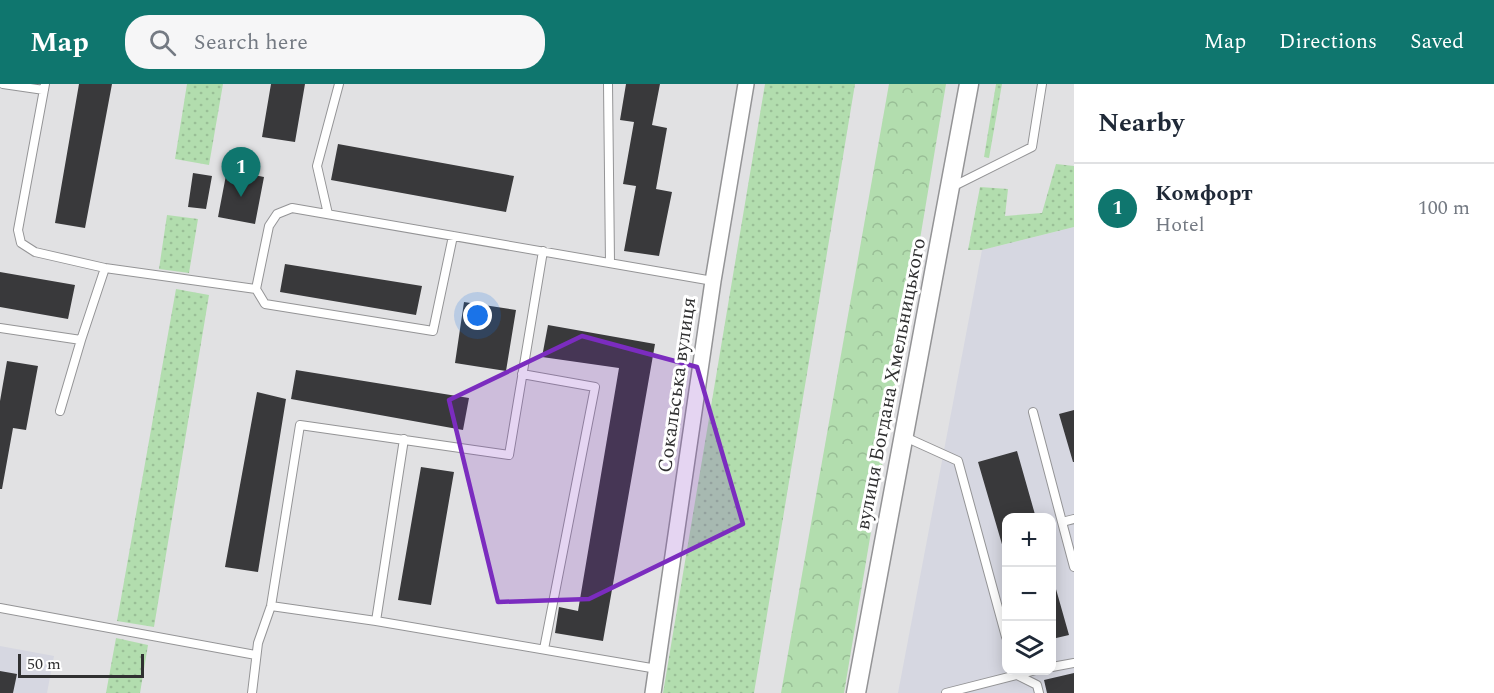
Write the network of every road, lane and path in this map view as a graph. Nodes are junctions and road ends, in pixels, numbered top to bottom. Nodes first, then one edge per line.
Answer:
1 (3, 84) edge
2 (339, 84) edge
3 (608, 84) edge
4 (746, 84) edge
5 (969, 84) edge
6 (1042, 84) edge
7 (45, 87) edge
8 (951, 187) junction
9 (328, 214) junction
10 (453, 236) junction
11 (543, 251) junction
12 (610, 263) junction
13 (105, 268) junction
14 (713, 281) junction
15 (256, 289) junction
16 (0, 328) edge
17 (81, 339) junction
18 (522, 374) junction
19 (60, 411) dead end
20 (1033, 412) dead end
21 (903, 437) junction
22 (404, 440) junction
23 (1074, 519) edge
24 (1062, 522) junction
25 (1074, 567) edge
26 (271, 606) junction
27 (0, 608) edge
28 (376, 621) junction
29 (1002, 622) edge
30 (544, 650) junction
31 (256, 655) junction
32 (1074, 663) edge
33 (1056, 666) edge
34 (657, 669) junction
35 (1006, 675) edge
36 (1021, 675) edge
37 (252, 693) edge
38 (653, 693) edge
39 (856, 693) edge
40 (946, 693) edge
41 (1039, 693) edge

1 - 7 lane
2 - 9 lane
3 - 12 lane
4 - 14 street, Сокальська вулиця
5 - 8 street, вулиця Богдана Хмельницького
6 - 8 lane
7 - 13 lane
8 - 21 street, вулиця Богдана Хмельницького
9 - 10 lane
9 - 15 lane
10 - 11 lane
10 - 15 lane
11 - 12 lane
11 - 18 lane
12 - 14 lane
13 - 15 lane
13 - 17 lane
14 - 34 street, Сокальська вулиця
16 - 17 lane
17 - 19 lane
18 - 22 lane
18 - 30 lane
20 - 24 lane
21 - 29 lane
21 - 39 street, вулиця Богдана Хмельницького
22 - 26 lane
22 - 28 lane
23 - 24 lane
24 - 25 lane
26 - 28 lane
26 - 31 lane
27 - 31 lane
28 - 30 lane
30 - 34 lane
31 - 37 lane
32 - 33 lane
34 - 38 street, Сокальська вулиця
35 - 40 lane
36 - 41 lane

